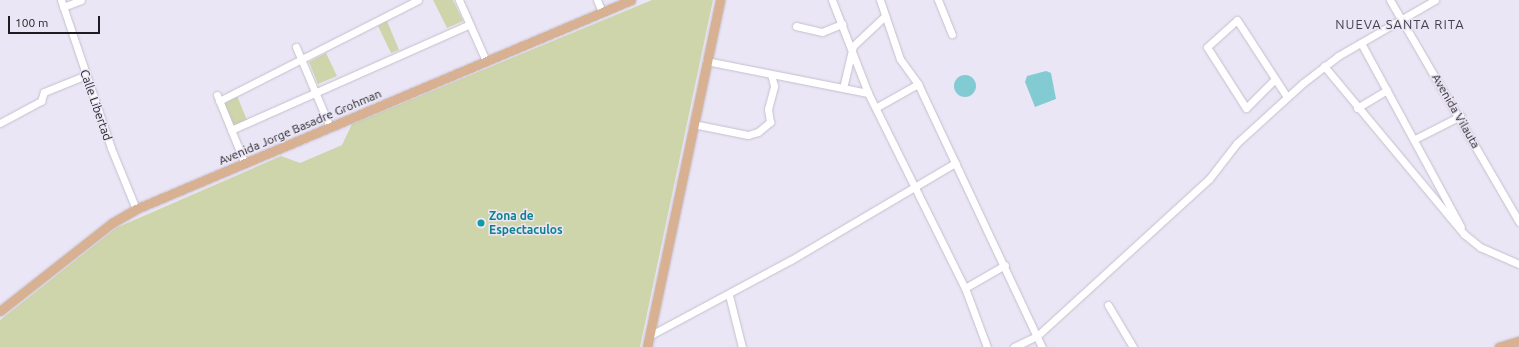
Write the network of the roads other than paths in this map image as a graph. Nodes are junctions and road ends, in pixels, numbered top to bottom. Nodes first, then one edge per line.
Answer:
1 (81, 0) edge
2 (418, 0) edge
3 (459, 0) edge
4 (597, 0) edge
5 (631, 0) edge
6 (720, 0) edge
7 (832, 0) edge
8 (880, 0) edge
9 (938, 0) edge
10 (1390, 0) edge
11 (1435, 0) edge
12 (62, 3) edge
13 (602, 12) junction
14 (885, 16) junction
15 (1402, 18) junction
16 (470, 24) junction
17 (842, 24) junction
18 (796, 26) dead end
19 (952, 34) dead end
20 (1361, 43) junction
21 (296, 47) dead end
22 (853, 54) junction
23 (486, 61) junction
24 (706, 61) junction
25 (302, 62) junction
26 (1324, 66) junction
27 (771, 74) junction
28 (86, 75) junction
29 (1275, 79) junction
30 (918, 84) junction
31 (843, 88) junction
32 (1387, 90) junction
33 (868, 93) junction
34 (315, 94) junction
35 (1287, 97) junction
36 (877, 107) junction
37 (1357, 108) junction
38 (1460, 116) junction
39 (0, 122) edge
40 (693, 124) junction
41 (330, 127) junction
42 (231, 130) junction
43 (1415, 139) junction
44 (955, 163) junction
45 (245, 164) junction
46 (917, 188) junction
47 (136, 209) junction
48 (1519, 222) edge
49 (1464, 234) junction
50 (1519, 264) edge
51 (1005, 265) junction
52 (965, 288) junction
53 (730, 295) junction
54 (1108, 305) dead end
55 (0, 312) edge
56 (649, 336) junction
57 (1037, 336) junction
58 (1519, 341) edge
59 (647, 347) edge
60 (742, 347) edge
61 (987, 347) edge
62 (1014, 347) edge
63 (1042, 347) edge
64 (1133, 347) edge
65 (1498, 347) edge

1 - 12 street
2 - 25 street
3 - 16 street
4 - 13 street
5 - 13 main road, Avenida Jorge Basadre Grohman
6 - 24 main road
7 - 17 street
8 - 14 street
9 - 19 street
10 - 15 street, Avenida Vilauta
11 - 15 street
12 - 28 street, Calle Libertad
13 - 23 main road, Avenida Jorge Basadre Grohman
14 - 22 street
14 - 30 street
15 - 20 street
15 - 38 street, Avenida Vilauta
16 - 23 street
16 - 34 street
17 - 18 street
17 - 22 street
20 - 26 street
20 - 32 street
21 - 25 street
22 - 31 street
22 - 33 street
23 - 41 main road, Avenida Jorge Basadre Grohman
24 - 27 street
24 - 40 main road
25 - 34 street
25 - 42 street
26 - 35 street
26 - 37 street
27 - 31 street
27 - 40 street
28 - 39 street
28 - 47 street, Calle Libertad
29 - 29 street
29 - 35 street
30 - 36 street
30 - 44 street
31 - 33 street
32 - 37 street
32 - 43 street
33 - 36 street
34 - 41 street
34 - 42 street
35 - 57 street
36 - 46 street
37 - 49 street
38 - 43 street
38 - 48 street, Avenida Vilauta
40 - 56 main road
41 - 45 main road, Avenida Jorge Basadre Grohman
42 - 45 street
43 - 49 street
44 - 46 street
44 - 51 street
45 - 47 main road, Avenida Jorge Basadre Grohman
46 - 52 street
46 - 53 street
47 - 55 main road, Avenida Jorge Basadre Grohman
49 - 50 street
51 - 52 street
51 - 57 street
52 - 61 street
53 - 56 street
53 - 60 street
54 - 64 street
56 - 59 main road
57 - 62 street
57 - 63 street
58 - 65 main road

